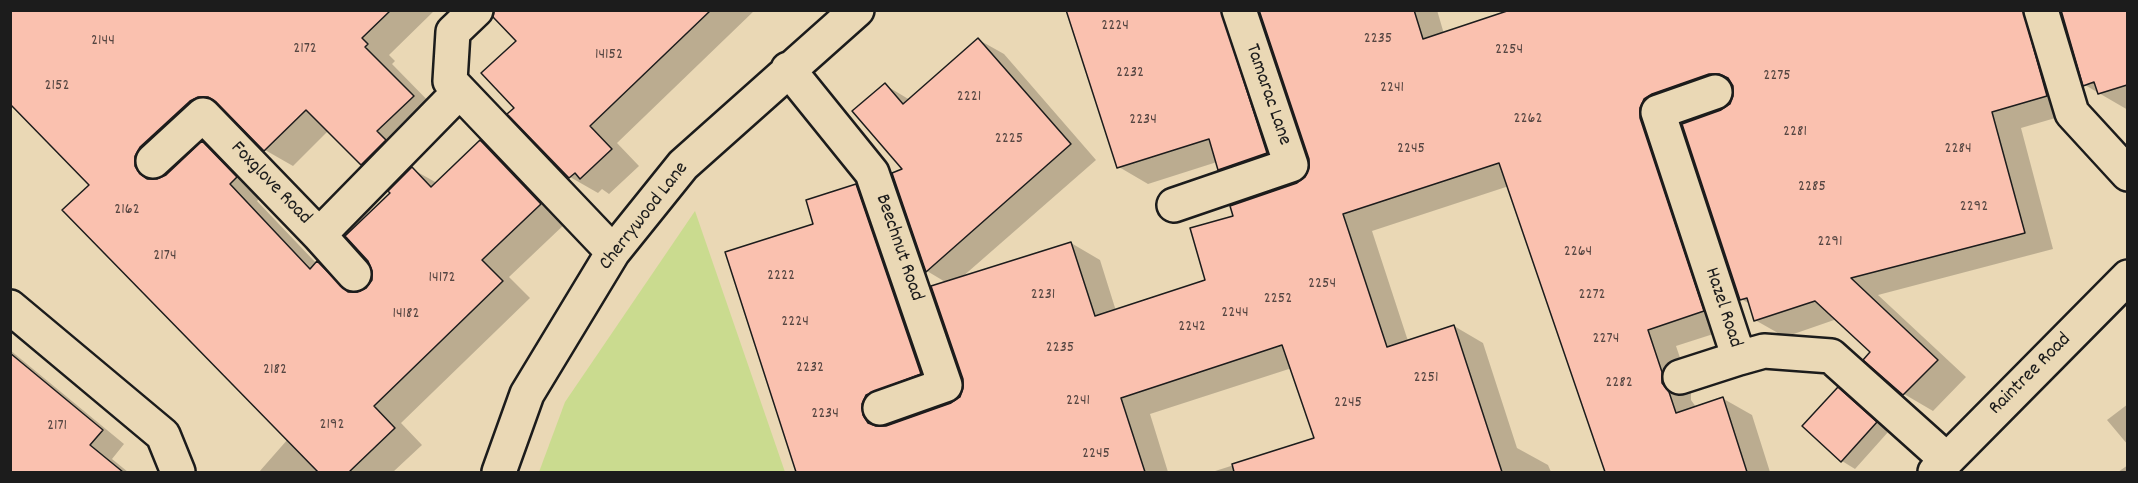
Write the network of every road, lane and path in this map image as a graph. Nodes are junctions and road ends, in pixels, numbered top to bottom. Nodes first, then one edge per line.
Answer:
1 (476, 10) edge
2 (857, 10) edge
3 (1239, 10) edge
4 (2041, 10) edge
5 (788, 69) junction
6 (459, 92) junction
7 (1715, 92) dead end
8 (153, 161) dead end
9 (2127, 174) edge
10 (1174, 206) dead end
11 (319, 235) junction
12 (613, 252) junction
13 (354, 274) dead end
14 (2127, 277) edge
15 (10, 307) edge
16 (1739, 358) junction
17 (1680, 377) dead end
18 (880, 408) dead end
19 (1941, 466) edge
20 (178, 472) edge
21 (499, 472) edge

1 - 6 street
2 - 5 street, Cherrywood Lane
3 - 10 street, Tamarac Lane
4 - 9 street
5 - 12 street, Cherrywood Lane
5 - 18 street, Beechnut Road
6 - 11 street, Foxglove Road
6 - 12 street
7 - 16 street, Hazel Road
8 - 11 street, Foxglove Road
11 - 13 street
12 - 21 street, Cherrywood Lane
14 - 19 street, Raintree Road
15 - 20 street
16 - 17 street
16 - 19 street, Hazel Road

